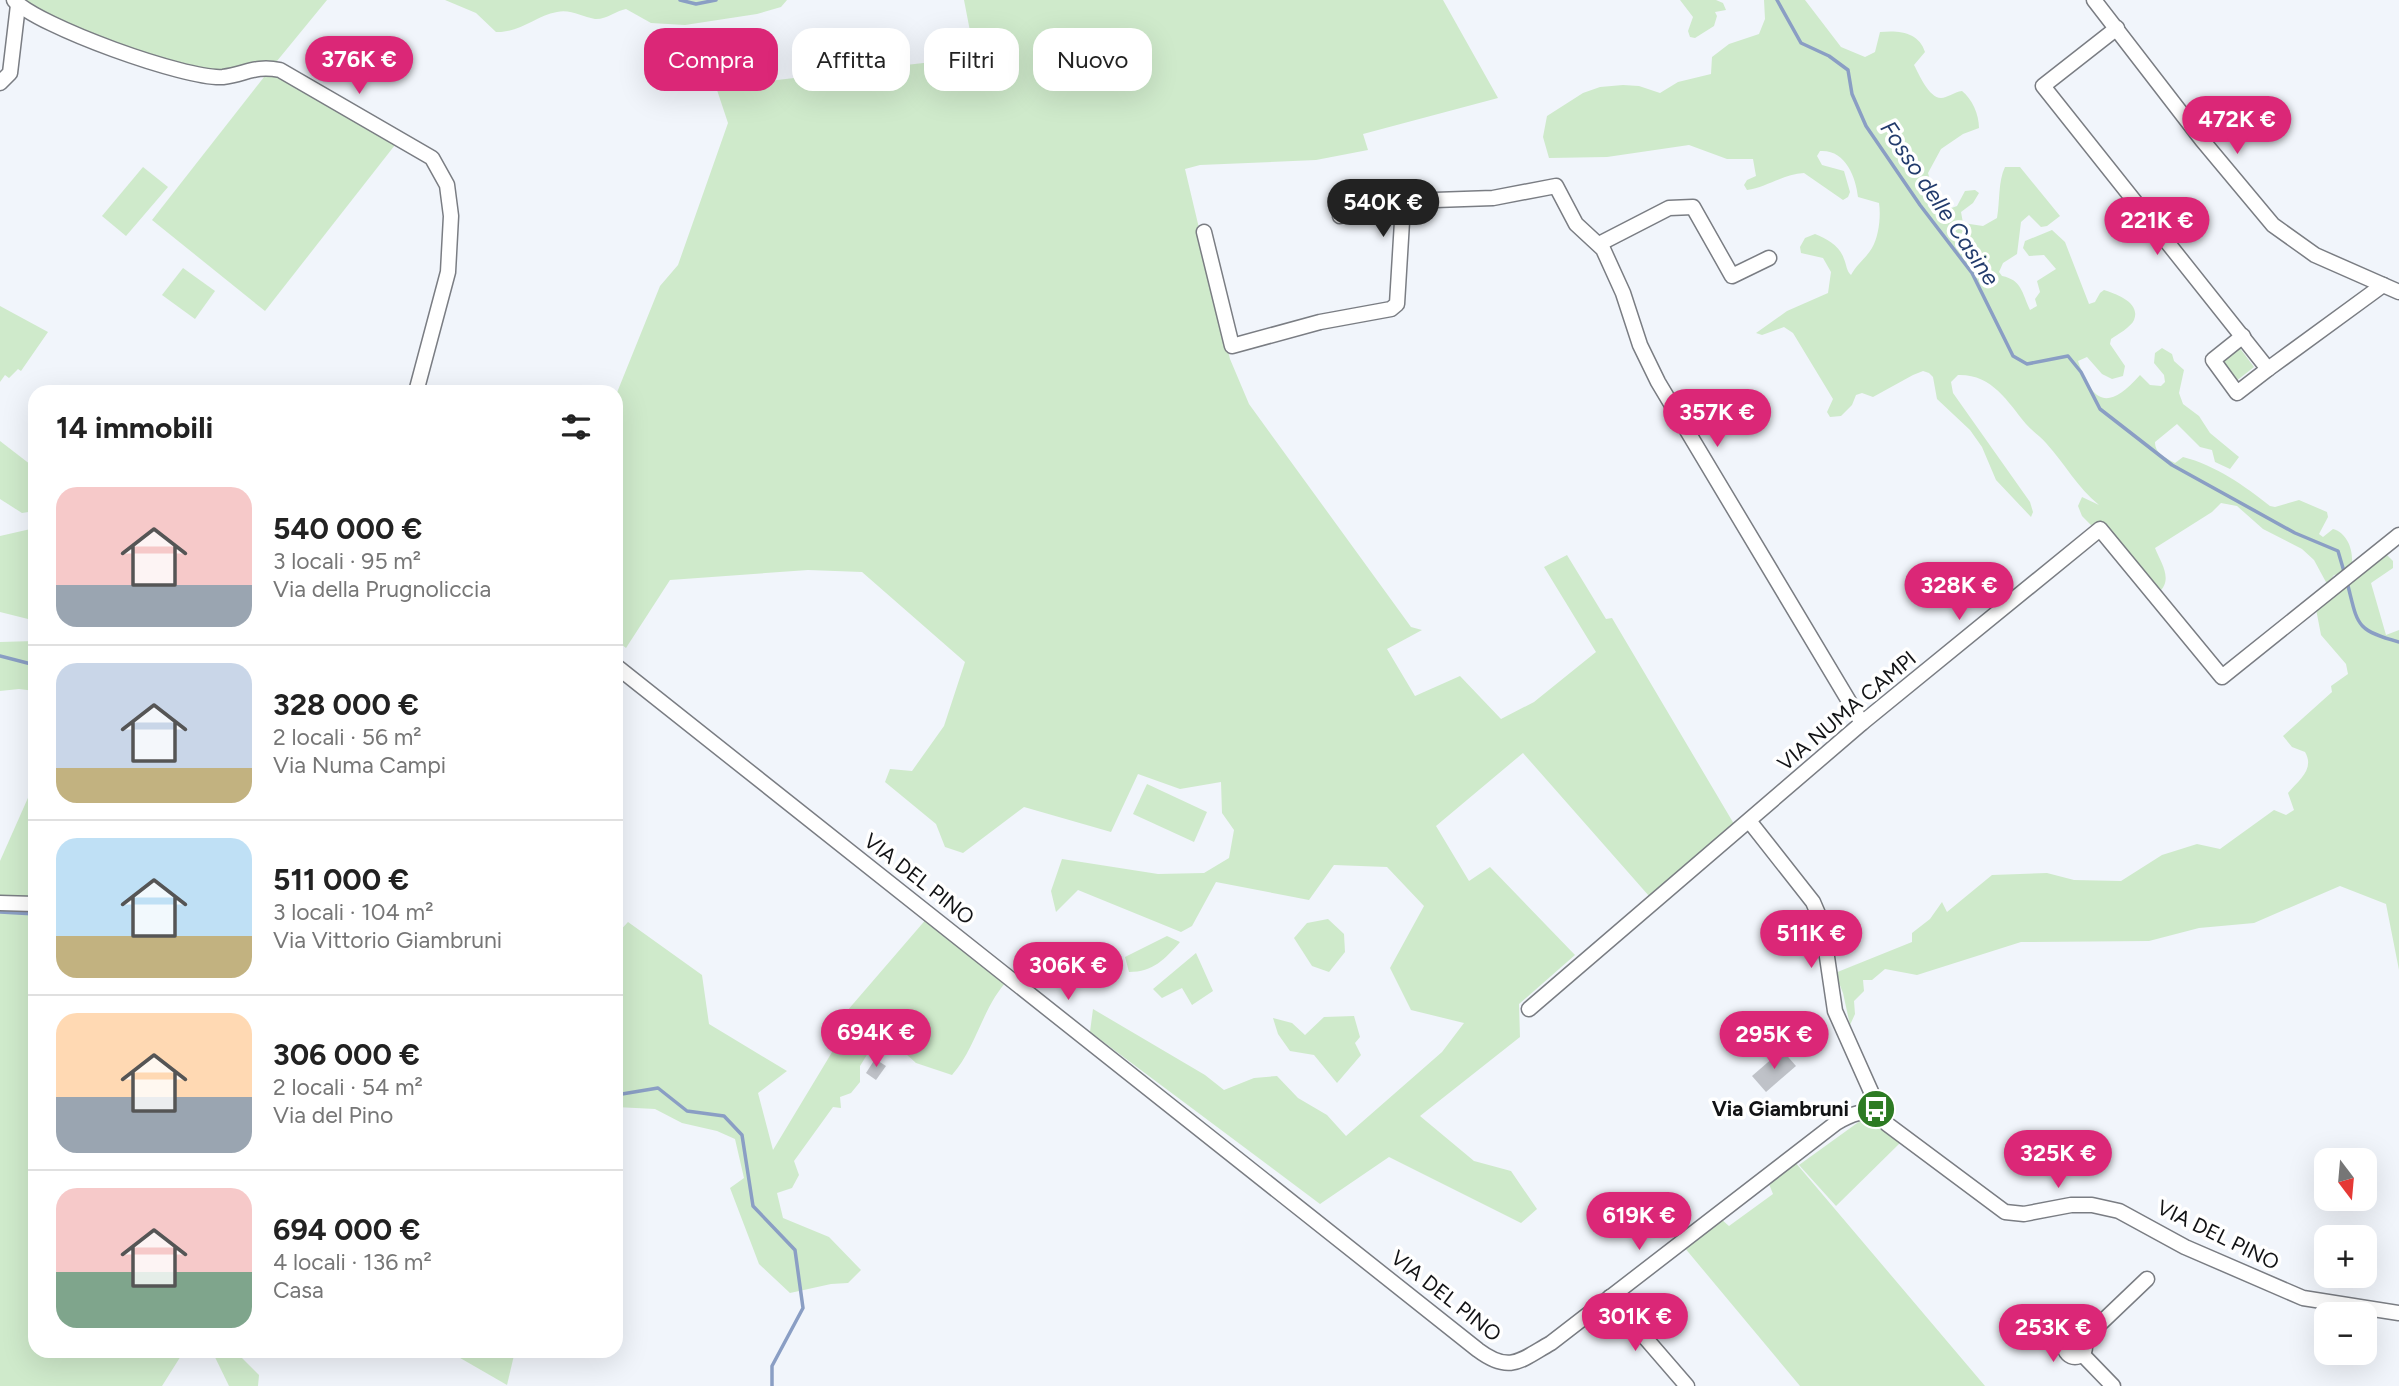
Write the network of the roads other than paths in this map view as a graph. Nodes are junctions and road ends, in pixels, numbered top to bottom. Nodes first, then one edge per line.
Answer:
1 (2094, 0) edge
2 (16, 2) edge
3 (2117, 28) junction
4 (0, 83) edge
5 (1403, 205) junction
6 (1340, 216) dead end
7 (1204, 232) dead end
8 (1599, 244) junction
9 (1769, 258) dead end
10 (2383, 285) junction
11 (2399, 292) edge
12 (2243, 336) junction
13 (2268, 369) junction
14 (418, 385) edge
15 (2399, 535) edge
16 (623, 672) edge
17 (1862, 723) junction
18 (1750, 822) junction
19 (0, 903) edge
20 (28, 904) edge
21 (1529, 1009) dead end
22 (1881, 1114) junction
23 (2147, 1279) dead end
24 (1610, 1297) junction
25 (2399, 1312) edge
26 (1687, 1386) edge
27 (2113, 1386) edge

1 - 3 street
2 - 4 street
2 - 14 street
3 - 10 street
3 - 12 street
5 - 6 street
5 - 7 street
5 - 8 street
8 - 9 street
8 - 17 street
10 - 11 street
10 - 13 street
12 - 13 street
12 - 13 street
15 - 17 street, VIA NUMA CAMPI
16 - 24 street, VIA DEL PINO
17 - 18 street, VIA NUMA CAMPI
18 - 21 street, VIA NUMA CAMPI
18 - 22 street
19 - 20 street
22 - 24 street, VIA DEL PINO
22 - 25 street, VIA DEL PINO
23 - 27 street
24 - 26 street

